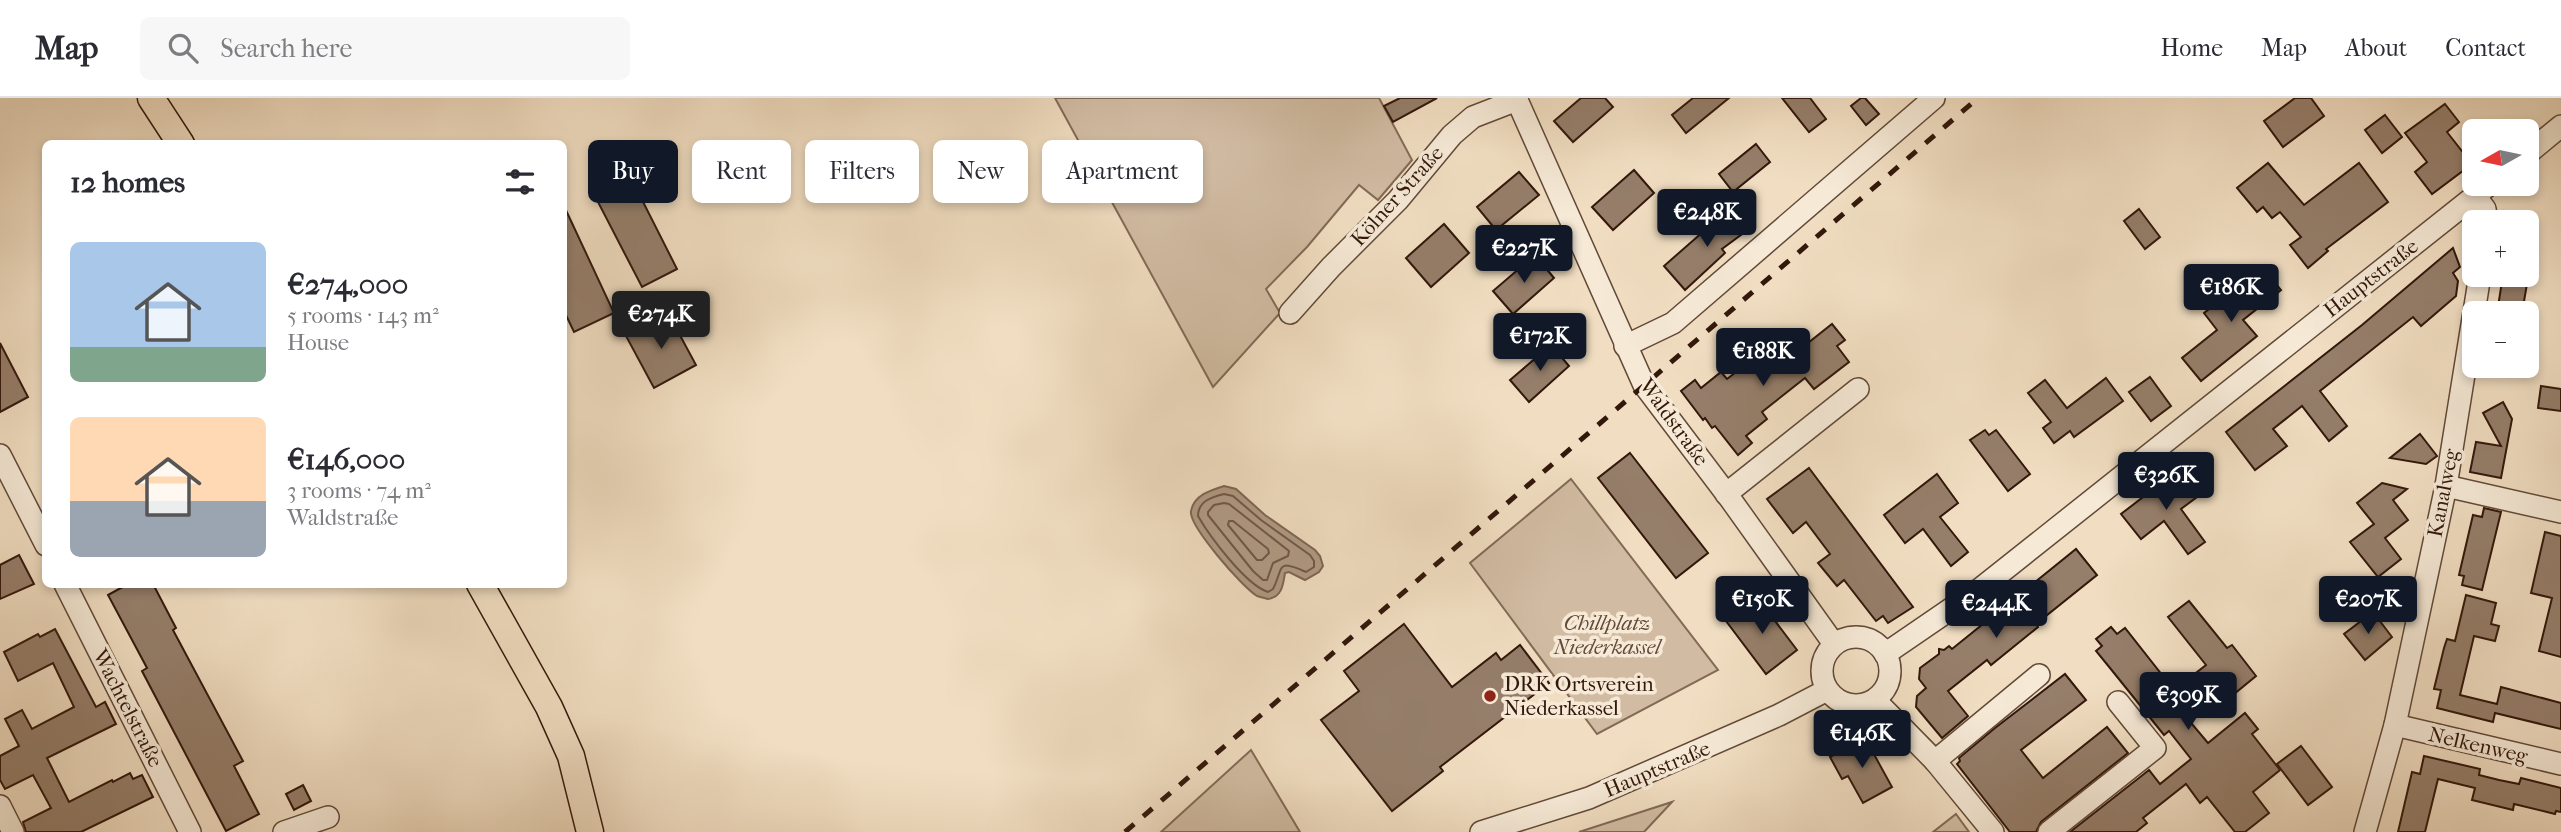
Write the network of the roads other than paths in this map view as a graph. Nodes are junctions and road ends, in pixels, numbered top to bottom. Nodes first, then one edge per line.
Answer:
1 (151, 98) edge
2 (1934, 98) edge
3 (1517, 99) edge
4 (2561, 126) edge
5 (178, 140) edge
6 (2539, 144) edge
7 (2475, 196) edge
8 (2478, 287) edge
9 (1290, 313) dead end
10 (1625, 346) junction
11 (1858, 389) dead end
12 (0, 455) edge
13 (2446, 486) junction
14 (1726, 494) junction
15 (2561, 512) edge
16 (42, 537) edge
17 (67, 588) edge
18 (483, 588) edge
19 (1834, 645) junction
20 (1885, 654) junction
21 (2039, 675) dead end
22 (1827, 690) junction
23 (1875, 700) junction
24 (2118, 702) dead end
25 (2395, 725) junction
26 (1935, 761) junction
27 (2561, 764) edge
28 (0, 806) edge
29 (328, 817) dead end
30 (13, 832) edge
31 (190, 832) edge
32 (284, 832) edge
33 (590, 832) edge
34 (1481, 832) edge
35 (1993, 832) edge
36 (2049, 832) edge
37 (2365, 832) edge

1 - 5 main road
2 - 10 street
3 - 9 street, Kölner Straße
3 - 10 street, Waldstraße
4 - 6 street
7 - 20 street, Hauptstraße
8 - 13 street, Kanalweg
10 - 14 street, Waldstraße
11 - 14 street
12 - 16 street
13 - 15 street
13 - 25 street, Kanalweg
14 - 19 street, Waldstraße
17 - 31 street, Wachtelstraße
18 - 33 main road
19 - 20 street
19 - 22 street
20 - 23 street
21 - 26 street
22 - 23 street
22 - 34 street, Hauptstraße
23 - 26 street
24 - 36 street
25 - 27 street, Nelkenweg
25 - 37 street, Kanalweg
26 - 35 street
28 - 30 street
29 - 32 street

